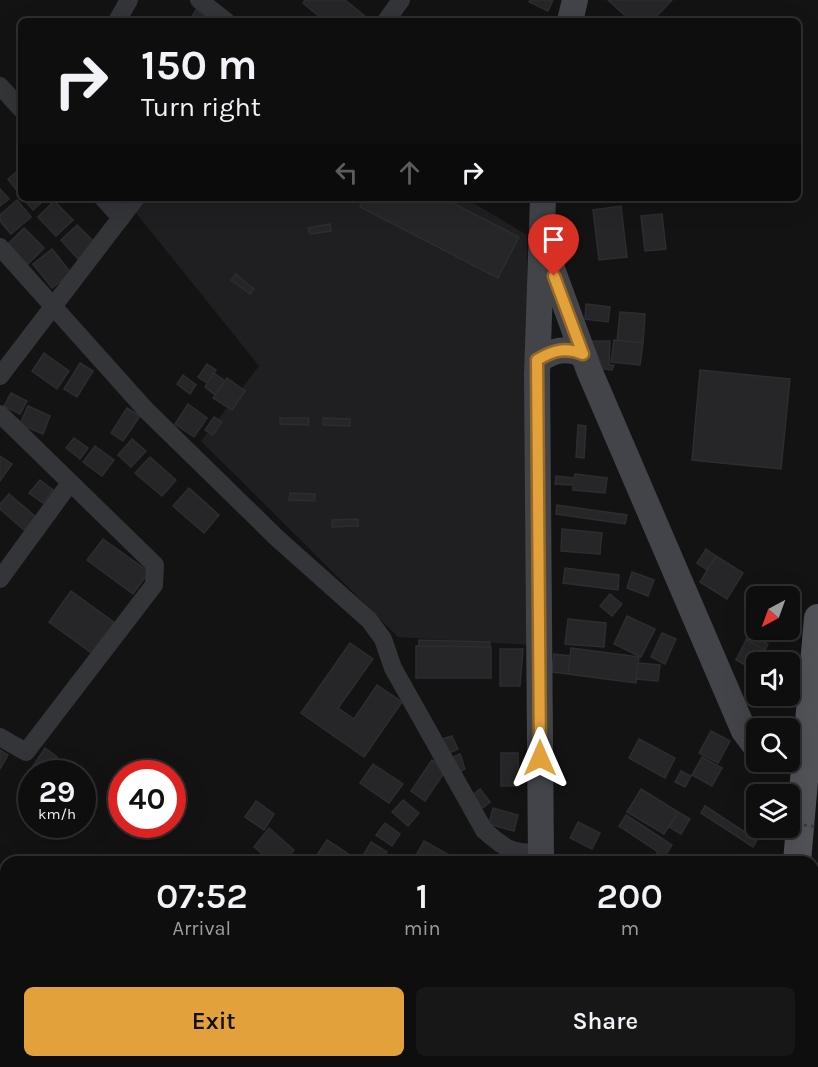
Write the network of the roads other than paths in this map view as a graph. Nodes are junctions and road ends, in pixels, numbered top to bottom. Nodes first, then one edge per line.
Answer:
1 (129, 0) edge
2 (199, 0) edge
3 (575, 0) edge
4 (397, 1) edge
5 (119, 18) edge
6 (222, 18) edge
7 (388, 18) edge
8 (571, 18) edge
9 (0, 86) edge
10 (18, 105) edge
11 (106, 201) edge
12 (134, 201) edge
13 (543, 201) edge
14 (121, 218) junction
15 (542, 241) junction
16 (0, 247) edge
17 (54, 305) junction
18 (583, 354) junction
19 (537, 360) junction
20 (0, 376) edge
21 (0, 414) edge
22 (70, 483) junction
23 (0, 579) edge
24 (818, 618) edge
25 (746, 733) edge
26 (0, 737) edge
27 (804, 762) edge
28 (531, 856) edge
29 (541, 856) edge
30 (798, 856) edge

1 - 5 street
2 - 6 street
3 - 8 street
4 - 7 street
9 - 10 street
11 - 14 street
12 - 14 street
13 - 15 street
14 - 17 street
15 - 18 street
15 - 19 street
16 - 17 street
17 - 20 street
17 - 28 street
18 - 19 street
18 - 25 street
19 - 29 street
21 - 22 street
22 - 23 street
22 - 26 street
24 - 27 main road
27 - 30 main road

